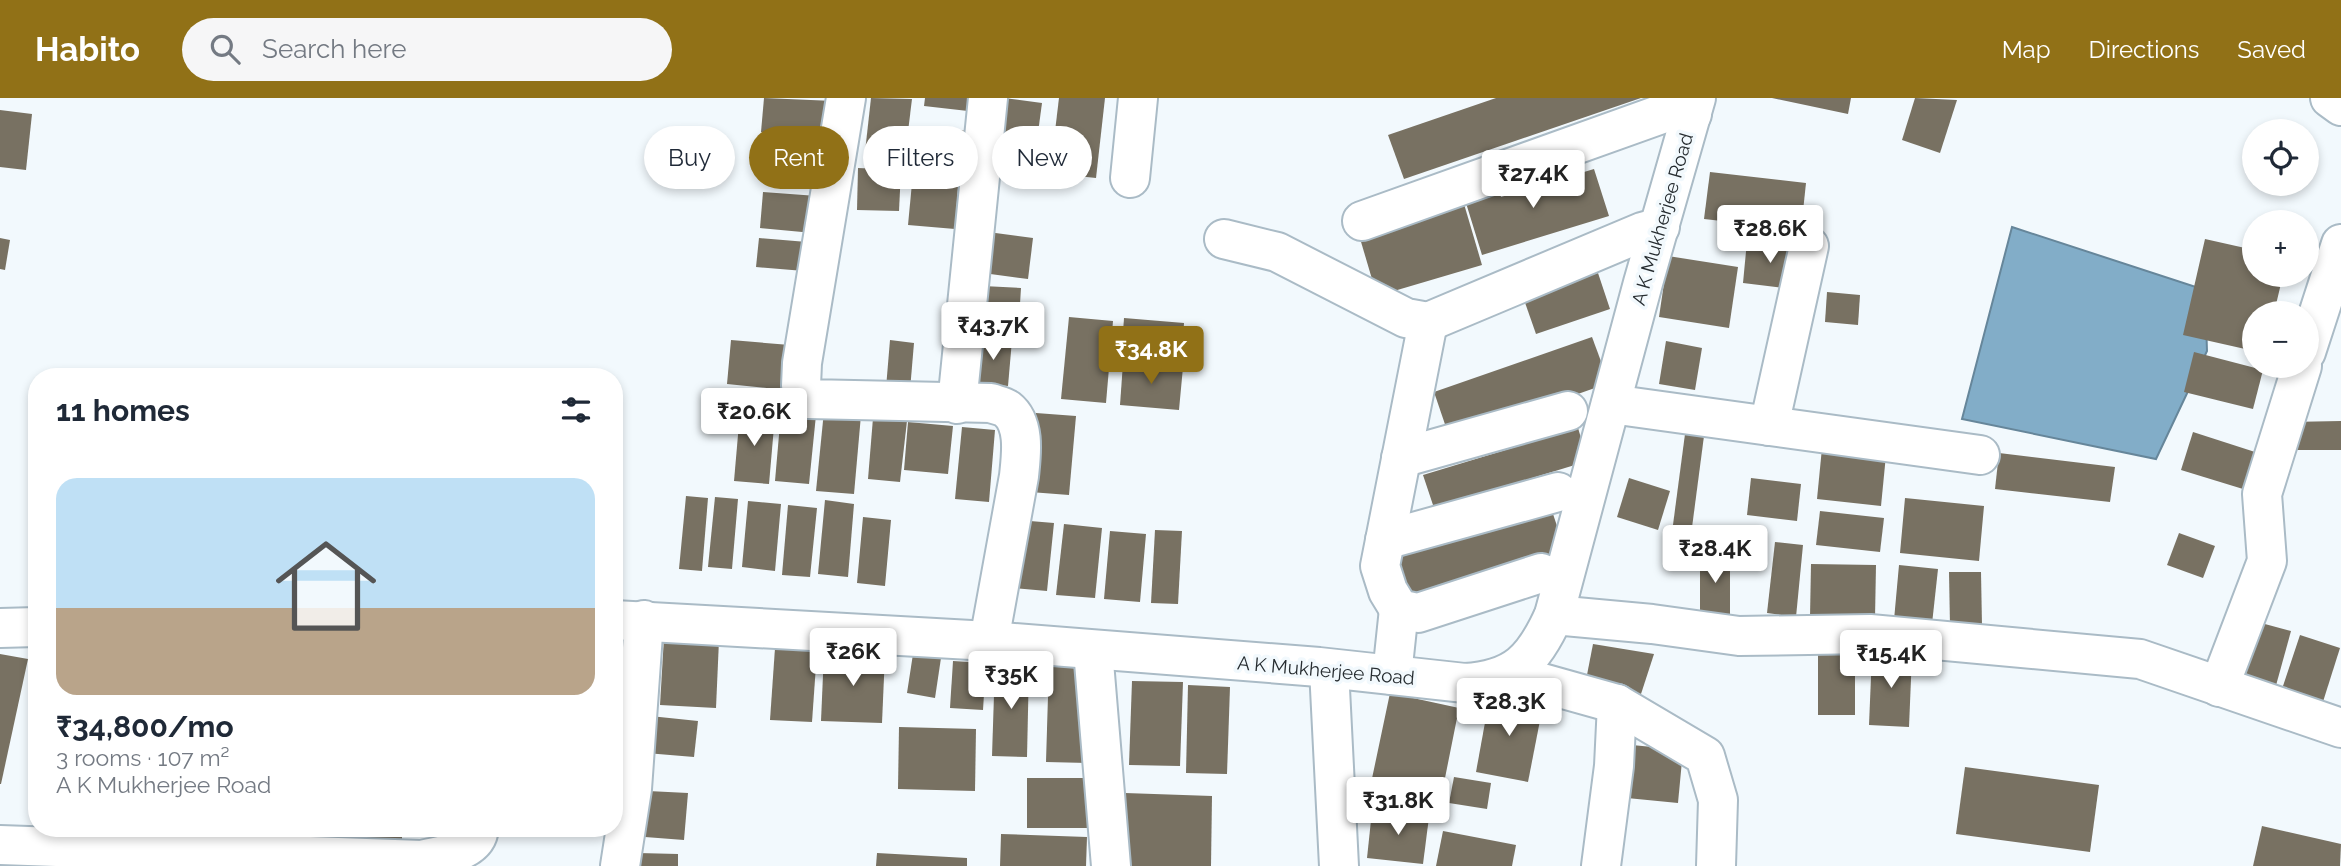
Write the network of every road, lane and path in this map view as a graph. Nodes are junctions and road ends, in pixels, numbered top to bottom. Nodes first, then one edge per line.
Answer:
1 (846, 98) edge
2 (988, 98) edge
3 (1138, 98) edge
4 (2330, 98) edge
5 (1694, 106) edge
6 (2341, 106) edge
7 (1130, 178) dead end
8 (1362, 221) dead end
9 (1660, 227) junction
10 (1224, 239) dead end
11 (2341, 244) edge
12 (1809, 246) dead end
13 (2319, 312) edge
14 (1428, 321) junction
15 (2298, 378) edge
16 (957, 404) junction
17 (1611, 404) junction
18 (1568, 411) dead end
19 (1769, 426) junction
20 (1980, 455) dead end
21 (1401, 458) junction
22 (1558, 492) dead end
23 (1385, 540) junction
24 (1541, 573) dead end
25 (1399, 609) junction
26 (1554, 615) junction
27 (629, 620) edge
28 (28, 627) edge
29 (0, 628) edge
30 (989, 641) junction
31 (1093, 650) junction
32 (1329, 668) junction
33 (1510, 674) junction
34 (1392, 675) junction
35 (2219, 687) junction
36 (1617, 704) junction
37 (2341, 728) edge
38 (477, 837) edge
39 (0, 845) edge
40 (238, 860) edge
41 (422, 863) edge
42 (620, 866) edge
43 (1111, 866) edge
44 (1339, 866) edge
45 (1601, 866) edge
46 (1716, 866) edge

1 - 16 street
2 - 16 street
3 - 7 street
4 - 6 street
5 - 8 street
5 - 9 street, A K Mukherjee Road
9 - 14 street
9 - 17 street, A K Mukherjee Road
10 - 14 street
11 - 13 street
12 - 19 street
14 - 21 street
15 - 35 street
16 - 30 street
17 - 19 street
17 - 26 street, A K Mukherjee Road
18 - 21 street
19 - 20 street
21 - 23 street
22 - 23 street
23 - 25 street
24 - 25 street
25 - 34 street
26 - 33 street, A K Mukherjee Road
26 - 35 street
27 - 30 street, A K Mukherjee Road
27 - 42 street
28 - 29 street
30 - 31 street, A K Mukherjee Road
31 - 32 street, A K Mukherjee Road
31 - 43 street
32 - 34 street, A K Mukherjee Road
32 - 44 street
33 - 34 street, A K Mukherjee Road
33 - 36 street
35 - 37 street
36 - 45 street
36 - 46 street
38 - 41 street
39 - 40 street
40 - 41 street

